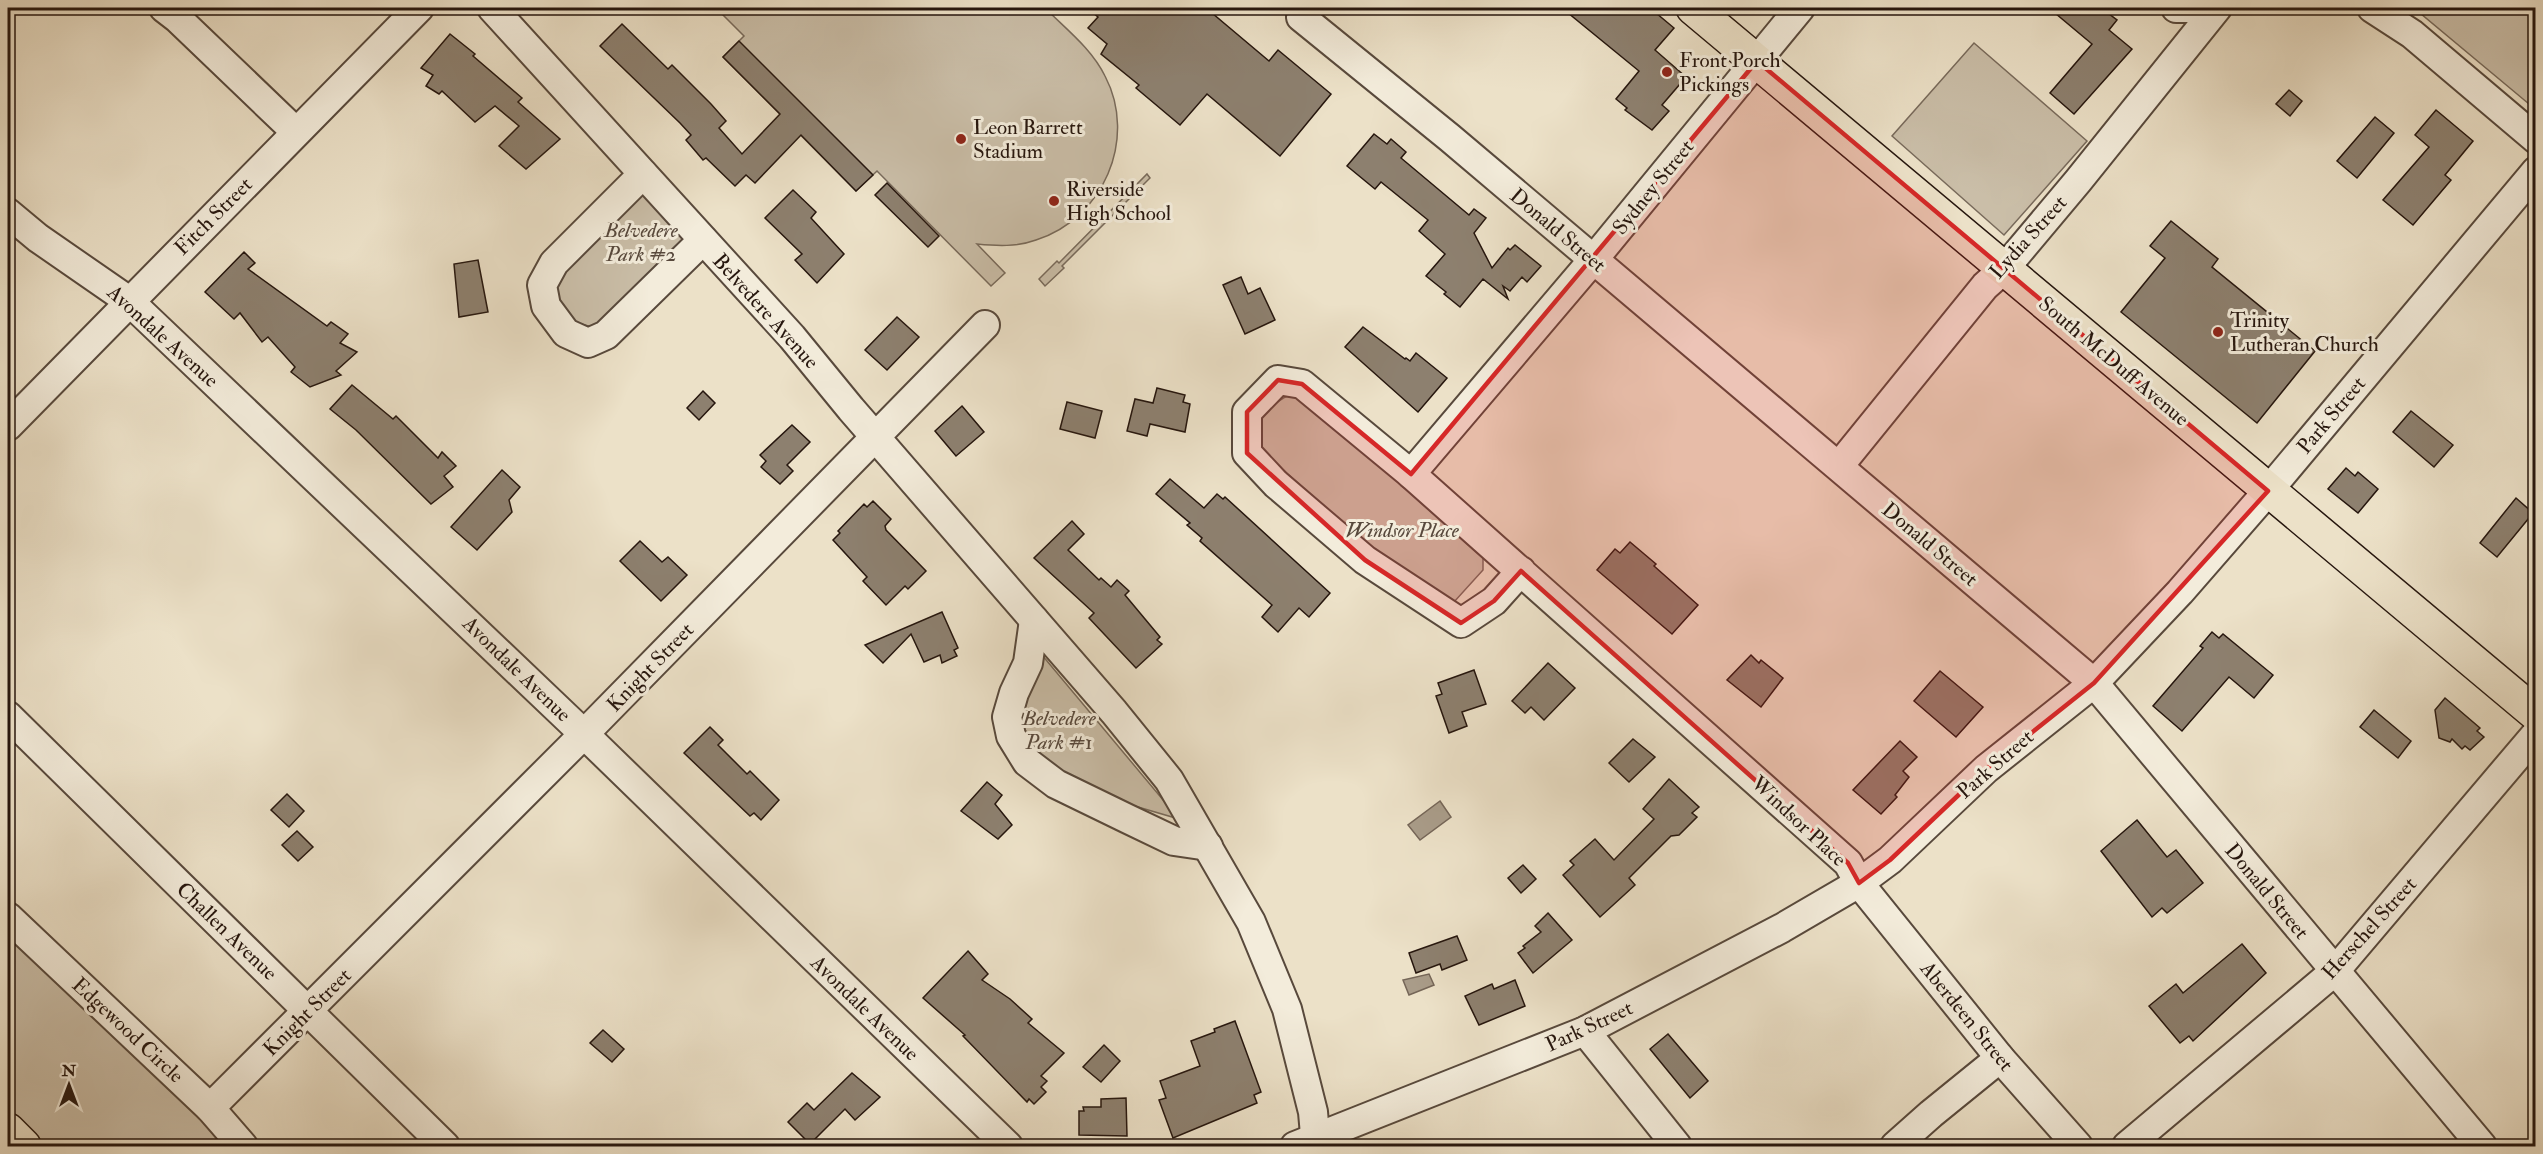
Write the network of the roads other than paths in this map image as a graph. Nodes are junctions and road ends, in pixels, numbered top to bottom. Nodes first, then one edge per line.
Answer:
1 (164, 8) edge
2 (419, 8) edge
3 (492, 8) edge
4 (1693, 8) edge
5 (1800, 8) edge
6 (2176, 8) edge
7 (2197, 8) edge
8 (2217, 8) edge
9 (2372, 8) edge
10 (1301, 17) dead end
11 (1756, 61) junction
12 (296, 132) junction
13 (2535, 139) edge
14 (2535, 171) edge
15 (643, 174) junction
16 (8, 213) edge
17 (703, 240) junction
18 (1593, 260) junction
19 (2005, 268) junction
20 (129, 301) junction
21 (985, 325) dead end
22 (8, 426) edge
23 (875, 437) junction
24 (1839, 466) junction
25 (1411, 474) junction
26 (2268, 491) junction
27 (1521, 571) junction
28 (1034, 620) junction
29 (2094, 683) junction
30 (2535, 714) edge
31 (8, 716) edge
32 (584, 734) junction
33 (2535, 734) edge
34 (1208, 846) junction
35 (1859, 883) junction
36 (8, 917) edge
37 (2335, 971) junction
38 (309, 1011) junction
39 (1585, 1031) junction
40 (2000, 1058) junction
41 (210, 1108) junction
42 (8, 1130) edge
43 (1308, 1144) edge
44 (24, 1146) edge
45 (243, 1146) edge
46 (446, 1146) edge
47 (1008, 1146) edge
48 (1677, 1146) edge
49 (1895, 1146) edge
50 (2078, 1146) edge
51 (2127, 1146) edge
52 (2482, 1146) edge

1 - 12 street
2 - 12 street, Fitch Street
3 - 15 street, Belvedere Avenue
4 - 11 main road, South McDuff Avenue
5 - 11 street, Sydney Street
6 - 7 street
8 - 19 street, Lydia Street
9 - 13 street
10 - 18 street, Donald Street
11 - 18 street, Sydney Street
11 - 19 main road, South McDuff Avenue
12 - 20 street, Fitch Street
14 - 26 street, Park Street
15 - 17 street, Belvedere Avenue
15 - 17 street
16 - 20 street, Avondale Avenue
17 - 23 street, Belvedere Avenue
18 - 24 street, Donald Street
18 - 25 street, Sydney Street
19 - 24 street, Lydia Street
19 - 26 main road, South McDuff Avenue
20 - 22 street, Fitch Street
20 - 32 street, Avondale Avenue
21 - 23 street, Knight Street
23 - 28 street, Belvedere Avenue
23 - 32 street, Knight Street
24 - 29 street, Donald Street
25 - 27 street, Windsor Place
25 - 27 street, Windsor Place
26 - 29 street, Park Street
26 - 30 main road, South McDuff Avenue
27 - 35 street, Windsor Place
28 - 34 street, Belvedere Avenue
28 - 34 street
29 - 35 street, Park Street
29 - 37 street, Donald Street
31 - 38 street, Challen Avenue
32 - 38 street, Knight Street
32 - 47 street, Avondale Avenue
33 - 37 street, Herschel Street
34 - 43 street, Belvedere Avenue
35 - 39 street, Park Street
35 - 40 street, Aberdeen Street
36 - 41 street, Edgewood Circle
37 - 51 street, Herschel Street
37 - 52 street, Donald Street
38 - 41 street, Knight Street
38 - 46 street, Challen Avenue
39 - 43 street, Park Street
39 - 48 street
40 - 49 street
40 - 50 street, Aberdeen Street
41 - 45 street, Edgewood Circle
42 - 44 main road

